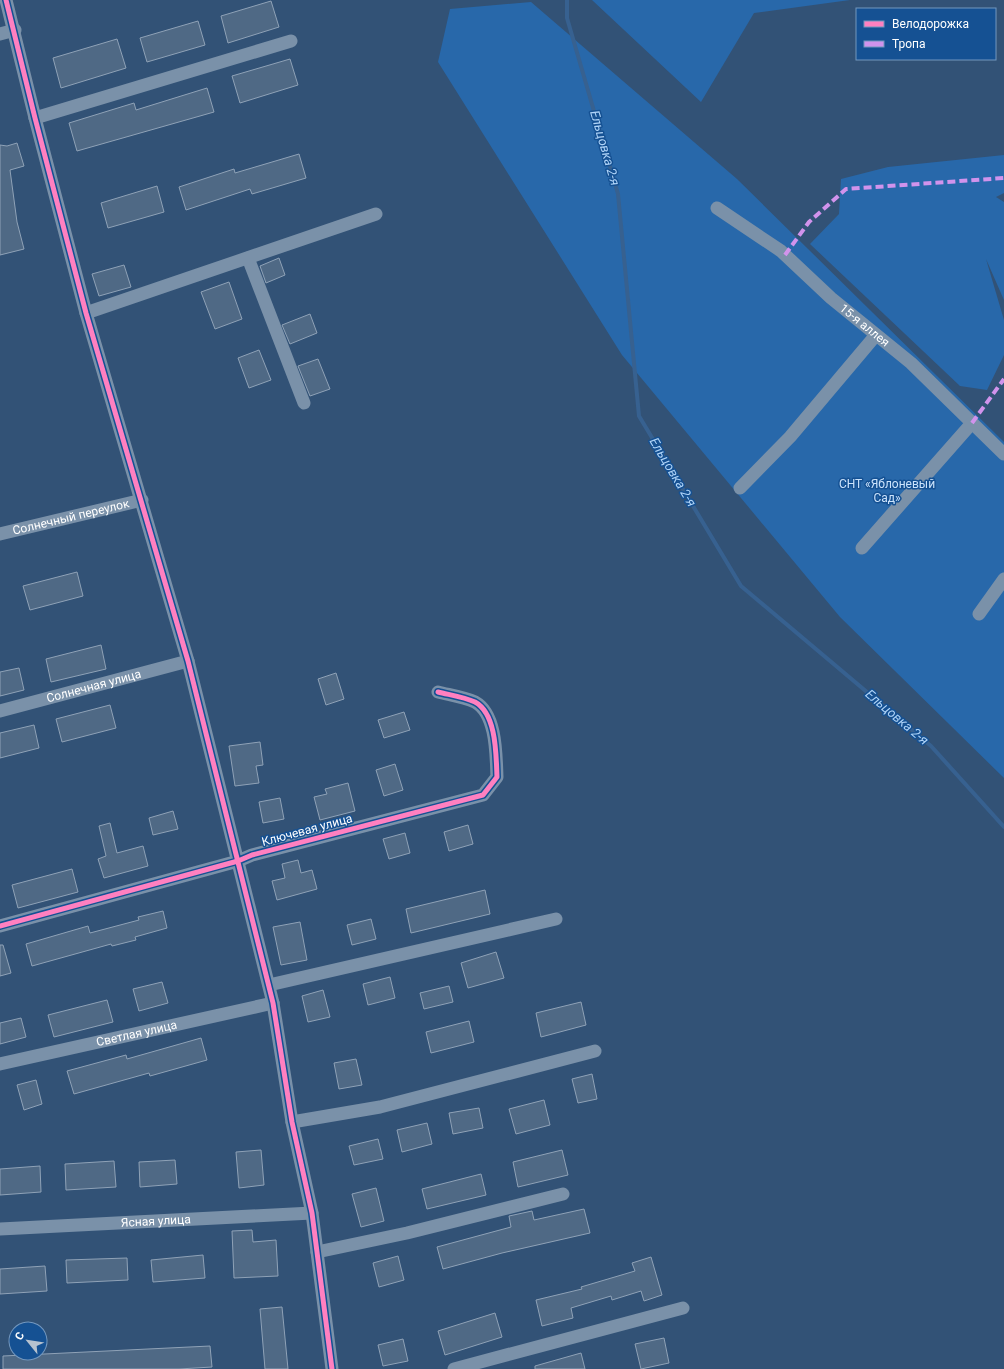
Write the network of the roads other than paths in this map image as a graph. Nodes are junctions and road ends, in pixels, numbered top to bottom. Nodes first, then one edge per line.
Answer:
1 (6, 0) edge
2 (15, 30) junction
3 (0, 34) edge
4 (291, 41) dead end
5 (35, 118) junction
6 (716, 208) dead end
7 (376, 214) dead end
8 (248, 258) junction
9 (86, 313) junction
10 (876, 335) junction
11 (304, 403) dead end
12 (972, 423) junction
13 (1004, 454) edge
14 (740, 488) dead end
15 (142, 500) junction
16 (0, 534) edge
17 (862, 548) dead end
18 (1004, 579) edge
19 (979, 614) dead end
20 (188, 661) junction
21 (438, 692) dead end
22 (0, 711) edge
23 (238, 862) junction
24 (556, 919) dead end
25 (0, 926) edge
26 (269, 985) junction
27 (273, 1002) junction
28 (595, 1051) dead end
29 (0, 1064) edge
30 (292, 1122) junction
31 (563, 1194) dead end
32 (312, 1213) junction
33 (0, 1229) edge
34 (317, 1252) junction
35 (683, 1308) dead end
36 (332, 1369) edge
37 (454, 1369) edge

1 - 2 street
2 - 3 street
2 - 5 street
4 - 5 street
5 - 9 street
6 - 10 street, 15-я аллея
7 - 8 street
8 - 9 street
8 - 11 street
9 - 15 street
10 - 12 street, 15-я аллея
10 - 14 street
12 - 13 street, 15-я аллея
12 - 17 street
15 - 16 street, Солнечный переулок
15 - 20 street
18 - 19 street
20 - 22 street, Солнечная улица
20 - 23 street
21 - 23 street, Ключевая улица
23 - 25 street, Ключевая улица
23 - 26 street
24 - 26 street
26 - 27 street
27 - 29 street, Светлая улица
27 - 30 street
28 - 30 street
30 - 32 street
31 - 34 street
32 - 33 street, Ясная улица
32 - 34 street
34 - 36 street
35 - 37 street

